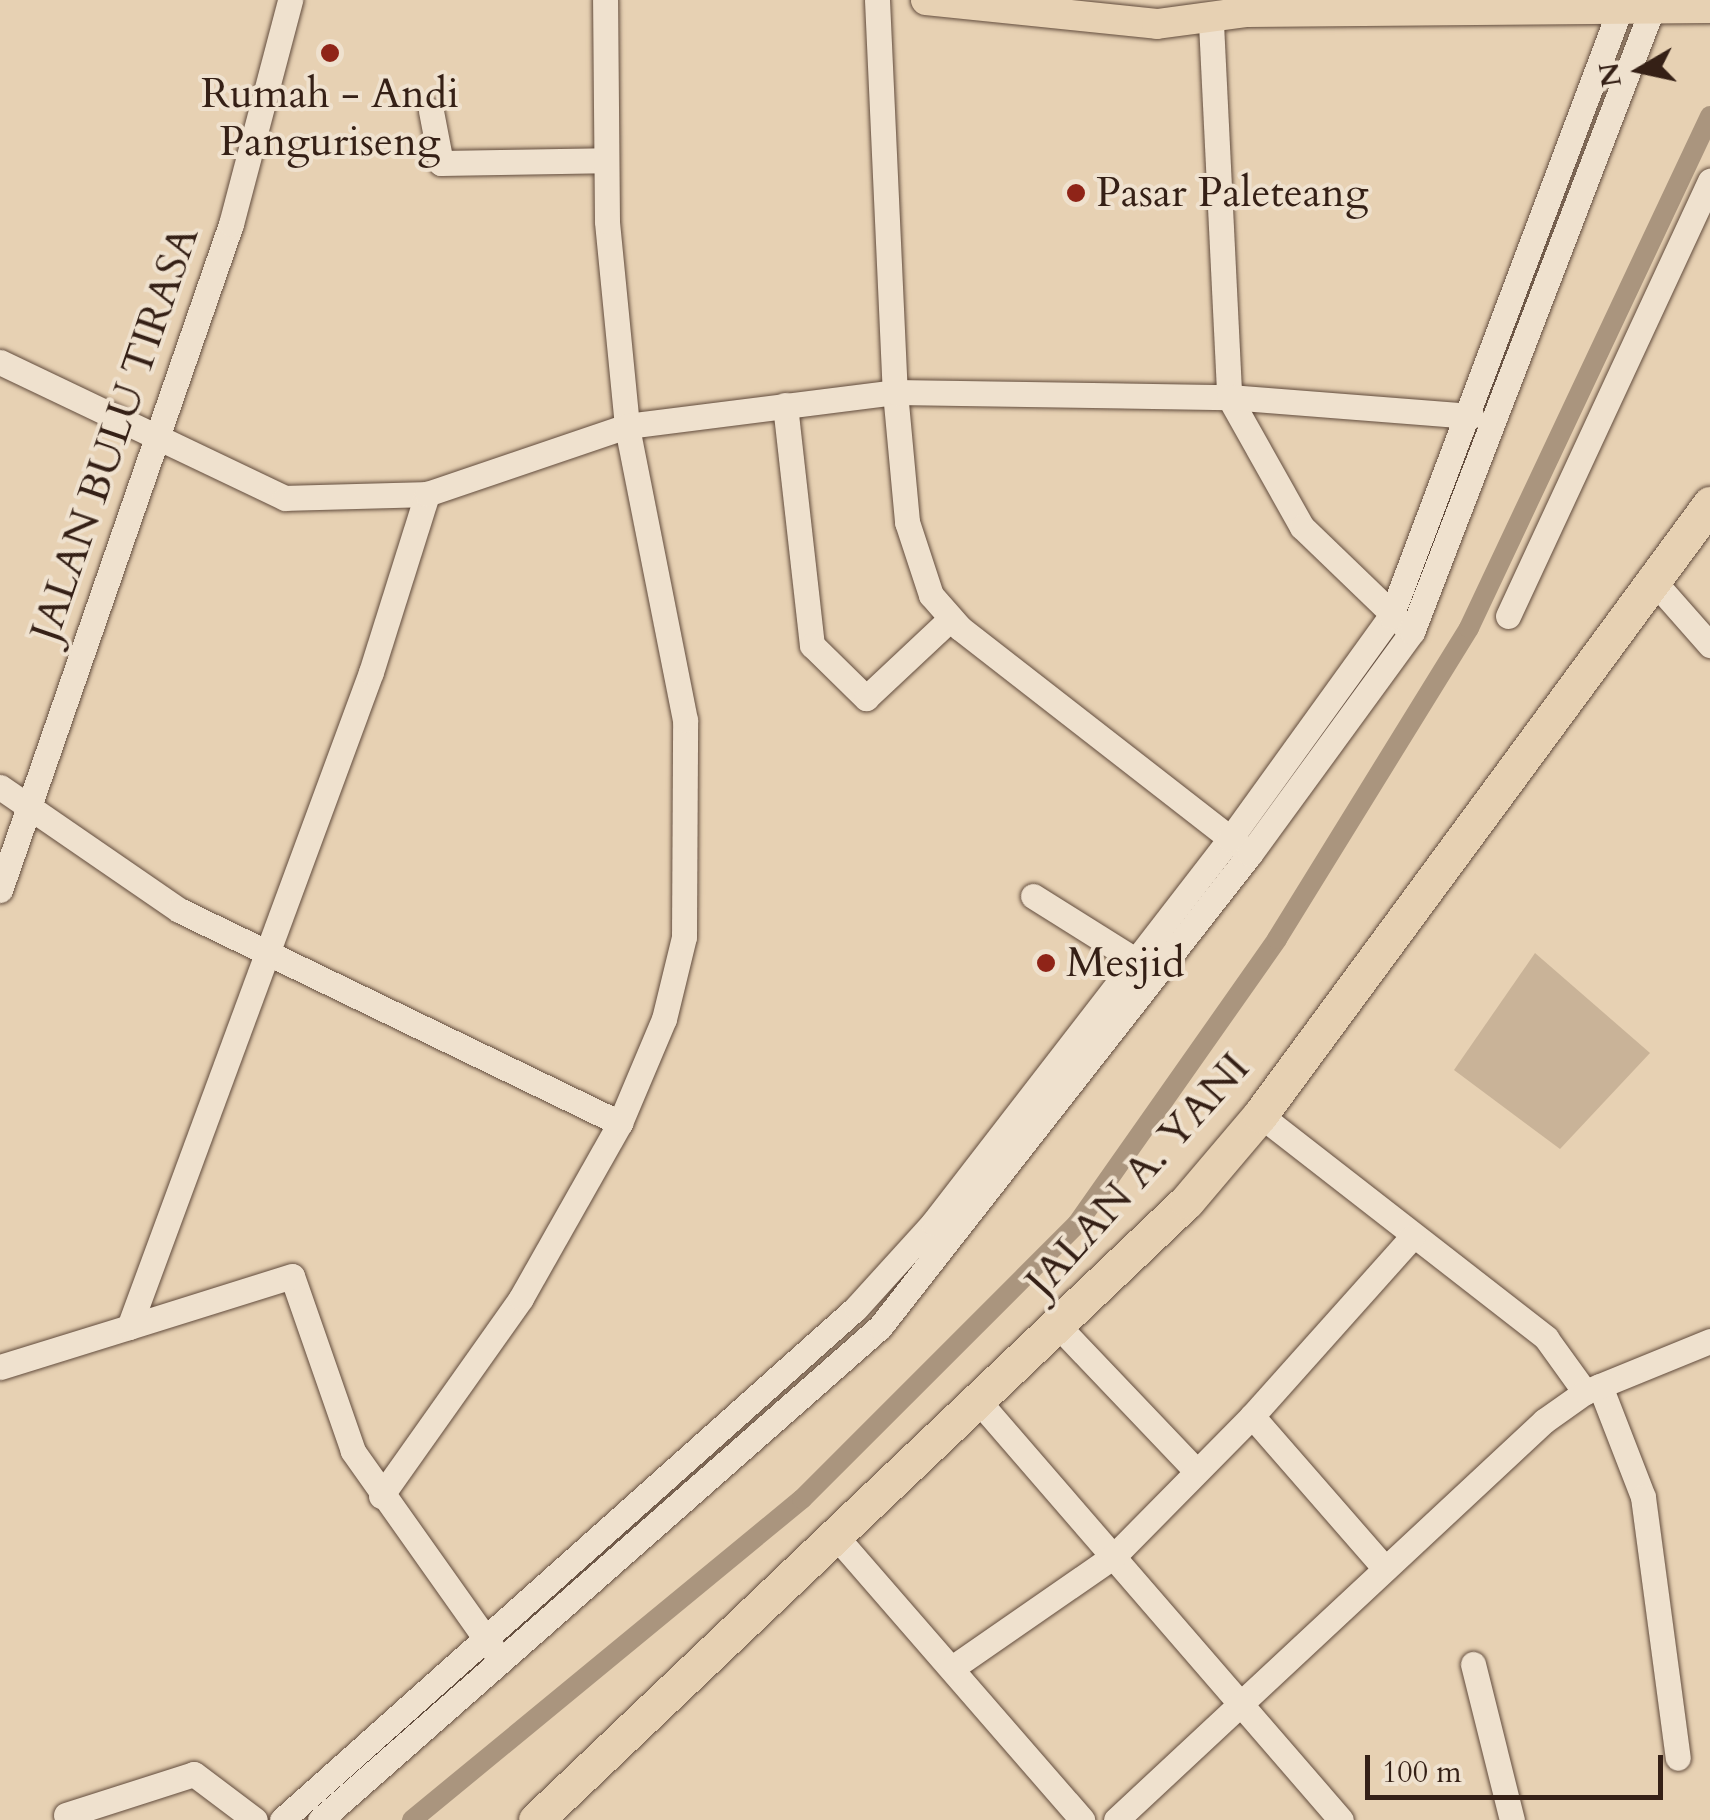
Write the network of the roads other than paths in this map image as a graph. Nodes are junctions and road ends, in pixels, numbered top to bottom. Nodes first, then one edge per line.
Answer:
1 (290, 0) edge
2 (605, 0) edge
3 (877, 0) edge
4 (926, 0) edge
5 (1504, 5) edge
6 (1682, 7) edge
7 (1620, 10) junction
8 (1211, 23) junction
9 (431, 111) dead end
10 (606, 160) junction
11 (1710, 181) edge
12 (0, 362) edge
13 (894, 392) junction
14 (1228, 397) junction
15 (785, 404) junction
16 (1470, 416) junction
17 (626, 426) junction
18 (160, 438) junction
19 (427, 494) junction
20 (1710, 504) edge
21 (1650, 577) junction
22 (1508, 616) dead end
23 (950, 619) junction
24 (1402, 624) junction
25 (1710, 645) edge
26 (0, 787) edge
27 (28, 804) junction
28 (1240, 846) junction
29 (0, 890) edge
30 (1034, 896) dead end
31 (263, 952) junction
32 (1145, 959) junction
33 (1260, 1116) junction
34 (620, 1124) junction
35 (1412, 1237) junction
36 (129, 1328) junction
37 (1061, 1328) junction
38 (1710, 1341) edge
39 (0, 1367) edge
40 (1592, 1389) junction
41 (982, 1404) junction
42 (1252, 1416) junction
43 (1196, 1472) junction
44 (381, 1496) junction
45 (839, 1540) junction
46 (1114, 1556) junction
47 (1382, 1566) junction
48 (492, 1650) junction
49 (1473, 1664) dead end
50 (952, 1668) junction
51 (1240, 1702) junction
52 (1678, 1758) dead end
53 (66, 1815) dead end
54 (255, 1820) edge
55 (282, 1820) edge
56 (320, 1820) edge
57 (536, 1820) edge
58 (1082, 1820) edge
59 (1116, 1820) edge
60 (1341, 1820) edge
61 (1512, 1820) edge

1 - 18 street, JALAN BULU TIRASA
2 - 10 street
3 - 13 street
4 - 8 main road
5 - 7 main road
5 - 8 main road
6 - 7 main road
6 - 24 street
7 - 16 street
8 - 14 street
9 - 10 street
10 - 17 street
11 - 22 street
12 - 18 street
13 - 14 street
13 - 15 street
13 - 23 street
14 - 16 street
14 - 24 street
15 - 17 street
15 - 23 street
16 - 24 street
17 - 19 street
17 - 34 street
18 - 19 street
18 - 27 street, JALAN BULU TIRASA
19 - 31 street
20 - 21 highway, JALAN A. YANI
21 - 25 street
21 - 33 highway, JALAN A. YANI
23 - 28 street
24 - 28 street
26 - 27 street
27 - 29 street, JALAN BULU TIRASA
27 - 31 street
28 - 32 street
30 - 32 street
31 - 34 street
31 - 36 street
32 - 48 street
33 - 35 street
33 - 37 highway, JALAN A. YANI
34 - 44 street
35 - 40 street
35 - 42 street
36 - 39 street
36 - 44 street
37 - 41 highway, JALAN A. YANI
37 - 43 street
38 - 40 street
40 - 47 street
40 - 52 street
41 - 45 highway, JALAN A. YANI
41 - 46 street
42 - 43 street
42 - 47 street
43 - 46 street
44 - 48 street
45 - 50 street
45 - 57 highway, JALAN A. YANI
46 - 50 street
46 - 51 street
47 - 51 street
48 - 55 street
48 - 56 street
49 - 61 street
50 - 58 street
51 - 59 street
51 - 60 street
53 - 54 street

